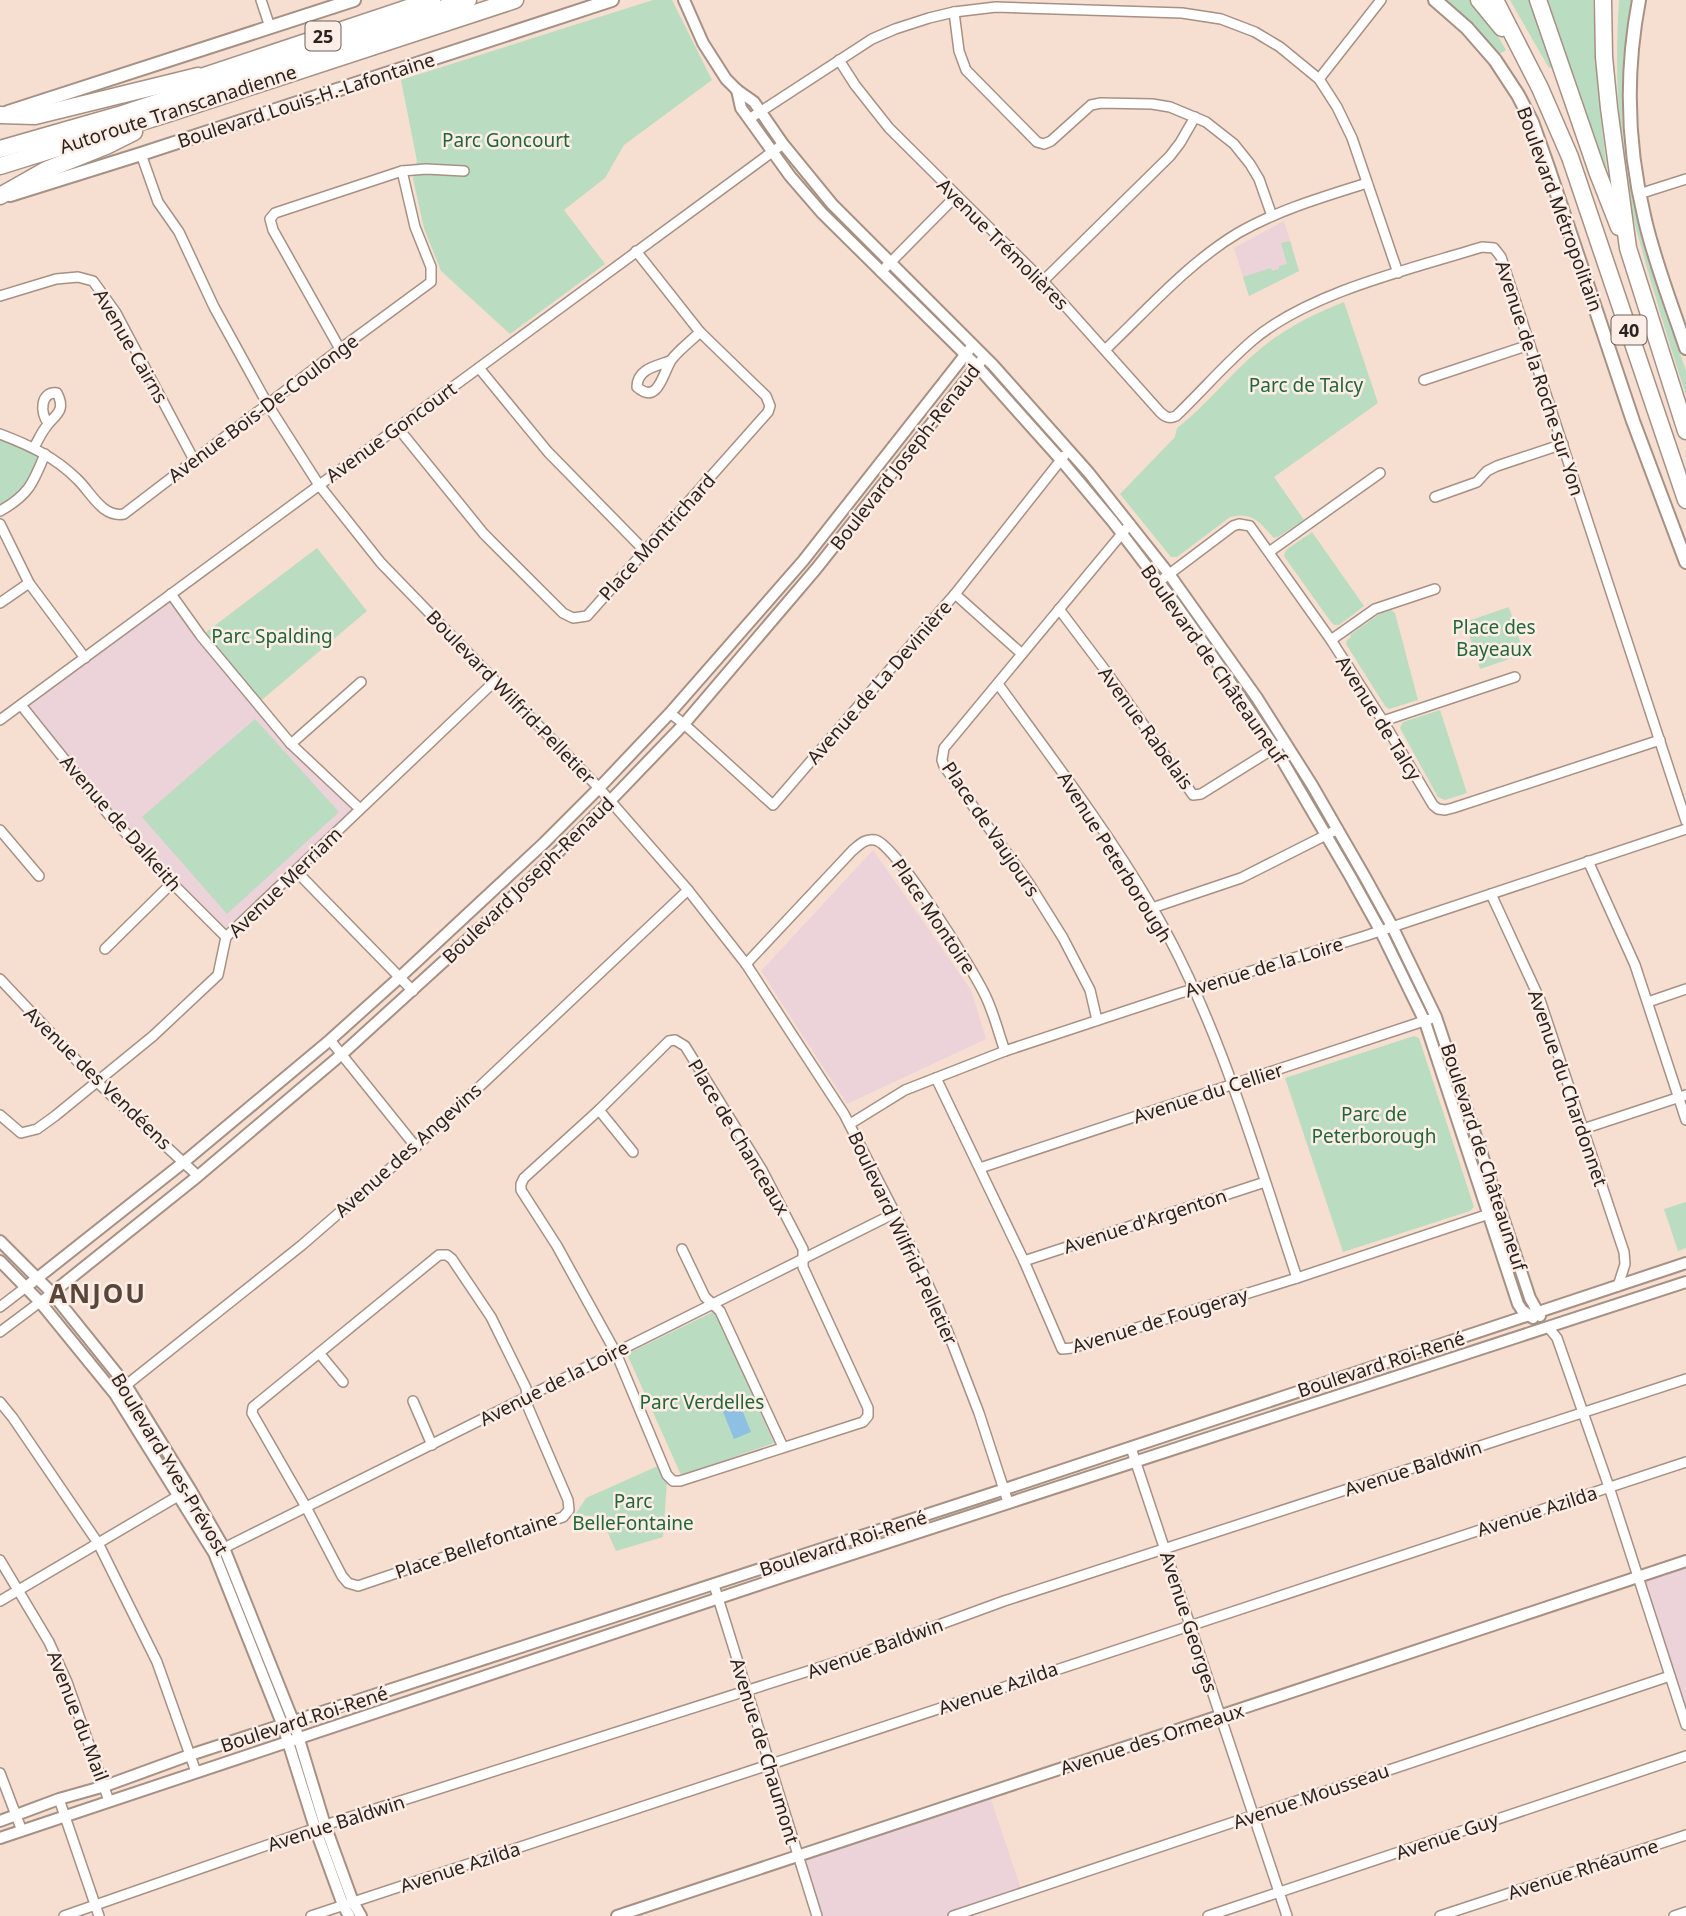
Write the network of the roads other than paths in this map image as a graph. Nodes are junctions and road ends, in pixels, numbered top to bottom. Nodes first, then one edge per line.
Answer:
1 (261, 0) edge
2 (354, 0) edge
3 (432, 0) edge
4 (468, 0) edge
5 (515, 0) edge
6 (612, 0) edge
7 (684, 0) edge
8 (1381, 0) edge
9 (1435, 0) edge
10 (1479, 0) edge
11 (1495, 0) edge
12 (1538, 0) edge
13 (1603, 0) edge
14 (1613, 0) edge
15 (1639, 0) edge
16 (954, 12) junction
17 (270, 27) junction
18 (1520, 51) junction
19 (1604, 57) junction
20 (839, 60) junction
21 (214, 72) junction
22 (1319, 79) junction
23 (737, 90) junction
24 (761, 111) junction
25 (170, 113) junction
26 (0, 115) edge
27 (1195, 117) junction
28 (749, 119) junction
29 (783, 144) junction
30 (0, 147) edge
31 (772, 152) junction
32 (141, 154) junction
33 (0, 166) edge
34 (402, 171) junction
35 (464, 171) dead end
36 (1686, 179) edge
37 (1367, 183) junction
38 (1639, 194) junction
39 (956, 195) junction
40 (0, 198) edge
41 (1272, 216) junction
42 (1628, 248) junction
43 (636, 251) junction
44 (890, 262) junction
45 (881, 272) junction
46 (1398, 273) junction
47 (1042, 281) junction
48 (0, 296) edge
49 (700, 331) junction
50 (974, 345) junction
51 (1529, 345) junction
52 (1686, 348) edge
53 (340, 349) junction
54 (1105, 349) junction
55 (965, 355) junction
56 (984, 356) junction
57 (670, 361) dead end
58 (977, 366) junction
59 (479, 368) junction
60 (1424, 380) dead end
61 (268, 405) junction
62 (1174, 417) joint
63 (48, 424) dead end
64 (398, 428) junction
65 (1686, 431) edge
66 (0, 434) edge
67 (1563, 444) junction
68 (34, 447) junction
69 (1069, 450) junction
70 (45, 454) junction
71 (194, 460) junction
72 (1060, 460) junction
73 (1380, 473) dead end
74 (319, 485) junction
75 (1435, 497) dead end
76 (1686, 500) edge
77 (0, 511) edge
78 (0, 524) edge
79 (1130, 524) junction
80 (1122, 534) junction
81 (645, 551) junction
82 (1269, 552) junction
83 (1686, 562) edge
84 (1169, 574) junction
85 (1159, 582) junction
86 (29, 583) junction
87 (1435, 589) dead end
88 (171, 594) junction
89 (955, 594) junction
90 (0, 603) edge
91 (1059, 610) junction
92 (1331, 640) junction
93 (1022, 654) junction
94 (85, 658) junction
95 (1516, 677) dead end
96 (495, 681) junction
97 (361, 682) dead end
98 (998, 684) junction
99 (21, 705) junction
100 (670, 713) junction
101 (0, 720) edge
102 (1383, 721) junction
103 (684, 724) junction
104 (1660, 740) junction
105 (1285, 741) junction
106 (291, 744) junction
107 (1275, 748) junction
108 (599, 788) junction
109 (610, 801) junction
110 (360, 809) junction
111 (1686, 821) edge
112 (1686, 829) edge
113 (0, 830) edge
114 (1333, 832) junction
115 (544, 843) junction
116 (555, 855) junction
117 (1588, 861) junction
118 (296, 871) junction
119 (39, 876) dead end
120 (172, 883) junction
121 (688, 890) junction
122 (1490, 894) junction
123 (475, 908) junction
124 (1152, 908) junction
125 (488, 921) junction
126 (1392, 926) junction
127 (1380, 930) junction
128 (226, 937) junction
129 (105, 949) dead end
130 (746, 964) junction
131 (400, 977) junction
132 (0, 979) edge
133 (1686, 989) edge
134 (1194, 990) junction
135 (413, 991) junction
136 (1648, 1002) junction
137 (1436, 1017) junction
138 (1097, 1020) junction
139 (1424, 1022) junction
140 (330, 1040) junction
141 (1005, 1051) junction
142 (342, 1054) junction
143 (936, 1078) junction
144 (96, 1081) junction
145 (1233, 1085) junction
146 (1682, 1096) edge
147 (599, 1110) junction
148 (0, 1115) edge
149 (1686, 1120) edge
150 (850, 1124) junction
151 (1583, 1129) junction
152 (416, 1147) junction
153 (633, 1153) dead end
154 (184, 1162) junction
155 (980, 1168) junction
156 (198, 1176) junction
157 (1265, 1182) junction
158 (1502, 1210) junction
159 (895, 1213) junction
160 (1489, 1214) junction
161 (0, 1241) edge
162 (682, 1249) dead end
163 (803, 1259) junction
164 (0, 1261) edge
165 (1024, 1261) junction
166 (1686, 1263) edge
167 (1297, 1278) junction
168 (37, 1279) junction
169 (1686, 1282) edge
170 (1618, 1286) junction
171 (26, 1287) junction
172 (52, 1293) junction
173 (40, 1302) junction
174 (712, 1304) junction
175 (0, 1307) edge
176 (1533, 1314) junction
177 (1548, 1327) junction
178 (0, 1332) edge
179 (616, 1353) junction
180 (320, 1354) junction
181 (1686, 1379) edge
182 (343, 1382) dead end
183 (126, 1385) junction
184 (115, 1394) junction
185 (527, 1397) junction
186 (413, 1401) dead end
187 (0, 1402) edge
188 (1582, 1413) junction
189 (432, 1445) junction
190 (783, 1447) junction
191 (1131, 1448) junction
192 (1136, 1461) junction
193 (1686, 1462) edge
194 (1609, 1488) junction
195 (190, 1489) junction
196 (1003, 1490) junction
197 (179, 1496) junction
198 (1007, 1502) junction
199 (306, 1507) junction
200 (98, 1543) junction
201 (1165, 1549) junction
202 (219, 1551) junction
203 (0, 1560) edge
204 (1686, 1561) edge
205 (1638, 1576) junction
206 (714, 1585) junction
207 (18, 1590) junction
208 (718, 1598) junction
209 (0, 1601) edge
210 (1190, 1624) junction
211 (1670, 1676) junction
212 (747, 1692) junction
213 (1221, 1717) junction
214 (289, 1724) junction
215 (1686, 1725) edge
216 (293, 1739) junction
217 (190, 1755) junction
218 (1686, 1756) edge
219 (769, 1765) junction
220 (196, 1772) junction
221 (0, 1773) edge
222 (105, 1786) junction
223 (59, 1799) junction
224 (109, 1801) junction
225 (16, 1815) junction
226 (64, 1816) junction
227 (1254, 1816) junction
228 (0, 1821) edge
229 (320, 1826) junction
230 (22, 1831) junction
231 (1686, 1835) edge
232 (0, 1838) edge
233 (797, 1857) junction
234 (1279, 1893) junction
235 (348, 1903) junction
236 (95, 1905) junction
237 (1686, 1912) edge
238 (64, 1916) edge
239 (99, 1916) edge
240 (311, 1916) edge
241 (349, 1916) edge
242 (361, 1916) edge
243 (617, 1916) edge
244 (817, 1916) edge
245 (953, 1916) edge
246 (1208, 1916) edge
247 (1287, 1916) edge
248 (1440, 1916) edge
249 (1674, 1916) edge

1 - 17 street
2 - 17 main road
3 - 21 highway, Autoroute Transcanadienne / 25
4 - 30 highway
5 - 25 highway, Autoroute Transcanadienne / 25
6 - 32 main road, Boulevard Louis-H.-Lafontaine
7 - 23 street, Boulevard de Châteauneuf
8 - 22 street
9 - 83 main road, Boulevard Métropolitain
10 - 18 highway
11 - 18 highway, 40
12 - 42 highway
13 - 19 highway, 40
14 - 19 highway
15 - 38 main road
16 - 20 street
16 - 22 street
16 - 27 street
17 - 26 main road
18 - 76 highway, 40
19 - 42 highway, 40
20 - 24 street
20 - 39 street, Avenue Trémolières
21 - 26 highway
21 - 30 highway, Autoroute Transcanadienne / 25
22 - 37 street
23 - 24 street, Boulevard de Châteauneuf
23 - 28 street, Boulevard de Châteauneuf
24 - 28 street
24 - 29 street, Boulevard de Châteauneuf
25 - 33 highway, Autoroute Transcanadienne / 25
25 - 40 highway
27 - 41 street
27 - 47 street
28 - 31 street, Boulevard de Châteauneuf
29 - 31 street, Avenue Goncourt
29 - 44 street, Boulevard de Châteauneuf
31 - 43 street, Avenue Goncourt
31 - 45 street, Boulevard de Châteauneuf
32 - 40 main road, Boulevard Louis-H.-Lafontaine
32 - 61 street, Boulevard Wilfrid-Pelletier
34 - 35 street
34 - 53 street, Avenue Bois-De-Coulonge
34 - 53 street
36 - 38 street
37 - 41 street
37 - 46 street
38 - 52 main road
39 - 44 street
39 - 47 street, Avenue Trémolières
41 - 54 street
42 - 65 highway, 40
43 - 49 street, Place Montrichard
43 - 59 street, Avenue Goncourt
44 - 45 street
44 - 50 street, Boulevard de Châteauneuf
45 - 55 street, Boulevard de Châteauneuf
46 - 51 street, Avenue de la Roche sur Yon
46 - 62 street, Avenue de la Roche sur Yon
47 - 54 street, Avenue Trémolières
48 - 71 street, Avenue Cairns
49 - 57 street
49 - 81 street, Place Montrichard
50 - 55 street, Boulevard Joseph-Renaud
50 - 56 street, Boulevard de Châteauneuf
51 - 60 street
51 - 67 street, Avenue de la Roche sur Yon
53 - 61 street, Avenue Bois-De-Coulonge
54 - 62 street, Avenue Trémolières
55 - 58 street, Boulevard de Châteauneuf
55 - 100 street, Boulevard Joseph-Renaud
56 - 58 street, Boulevard Joseph-Renaud
56 - 69 street, Boulevard de Châteauneuf
58 - 72 street, Boulevard de Châteauneuf
58 - 103 street, Boulevard Joseph-Renaud
59 - 64 street, Avenue Goncourt
59 - 81 street
61 - 71 street, Avenue Bois-De-Coulonge
61 - 74 street, Boulevard Wilfrid-Pelletier
63 - 68 street
64 - 74 street, Avenue Goncourt
64 - 81 street, Place Montrichard
66 - 68 street, Avenue Bois-De-Coulonge
67 - 75 street
67 - 104 street, Avenue de la Roche sur Yon
68 - 70 street, Avenue Bois-De-Coulonge
69 - 72 street, Avenue de La Devinière
69 - 79 street, Boulevard de Châteauneuf
70 - 71 street, Avenue Bois-De-Coulonge
70 - 77 street
72 - 80 street, Boulevard de Châteauneuf
72 - 89 street, Avenue de La Devinière
73 - 82 street
74 - 88 street, Avenue Goncourt
74 - 96 street, Boulevard Wilfrid-Pelletier
78 - 86 street
79 - 80 street, Place de Vaujours
79 - 84 street, Boulevard de Châteauneuf
80 - 85 street, Boulevard de Châteauneuf
80 - 91 street, Place de Vaujours
82 - 84 street, Avenue de Talcy
82 - 92 street, Avenue de Talcy
84 - 85 street, Avenue de Talcy
84 - 105 street, Boulevard de Châteauneuf
85 - 107 street, Boulevard de Châteauneuf
86 - 90 street
86 - 94 street
87 - 92 street
88 - 94 street, Avenue Goncourt
88 - 106 street
89 - 93 street
89 - 103 street, Avenue de La Devinière
91 - 93 street, Place de Vaujours
91 - 107 street, Avenue Rabelais
92 - 102 street, Avenue de Talcy
93 - 98 street, Place de Vaujours
94 - 99 street, Avenue Goncourt
95 - 102 street
96 - 108 street, Boulevard Wilfrid-Pelletier
96 - 110 street, Avenue Merriam
97 - 106 street
98 - 124 street, Avenue Peterborough
98 - 138 street, Place de Vaujours
99 - 101 street, Avenue Goncourt
99 - 120 street, Avenue de Dalkeith
100 - 103 street, Avenue de La Devinière
100 - 108 street, Boulevard Joseph-Renaud
102 - 104 street, Avenue de Talcy
103 - 109 street, Boulevard Joseph-Renaud
104 - 111 street, Avenue de la Roche sur Yon
105 - 107 street, Avenue Rabelais
105 - 114 street, Boulevard de Châteauneuf
106 - 110 street
107 - 114 street, Boulevard de Châteauneuf
108 - 109 street, Boulevard Wilfrid-Pelletier
108 - 115 street, Boulevard Joseph-Renaud
109 - 116 street, Boulevard Joseph-Renaud
109 - 121 street, Boulevard Wilfrid-Pelletier
110 - 118 street, Avenue Merriam
112 - 117 street, Avenue de la Loire
113 - 119 street
114 - 124 street
114 - 126 street, Boulevard de Châteauneuf
114 - 127 street, Boulevard de Châteauneuf
115 - 116 street
115 - 123 street, Boulevard Joseph-Renaud
116 - 125 street, Boulevard Joseph-Renaud
117 - 122 street, Avenue de la Loire
117 - 136 street
118 - 128 street, Avenue Merriam
118 - 131 street
120 - 128 street, Avenue de Dalkeith
120 - 129 street
121 - 130 street, Boulevard Wilfrid-Pelletier
121 - 152 street, Avenue des Angevins
122 - 126 street, Avenue de la Loire
122 - 151 street, Avenue du Chardonnet
123 - 125 street
123 - 131 street, Boulevard Joseph-Renaud
124 - 134 street, Avenue Peterborough
125 - 135 street, Boulevard Joseph-Renaud
126 - 127 street, Avenue de la Loire
126 - 137 street, Boulevard de Châteauneuf
127 - 134 street, Avenue de la Loire
127 - 139 street, Boulevard de Châteauneuf
128 - 144 street, Avenue Merriam
130 - 141 street, Place Montoire
130 - 150 street, Boulevard Wilfrid-Pelletier
131 - 135 street
131 - 140 street, Boulevard Joseph-Renaud
132 - 144 street, Avenue des Vendéens
133 - 136 street
134 - 138 street, Avenue de la Loire
134 - 145 street, Avenue Peterborough
135 - 142 street, Boulevard Joseph-Renaud
136 - 146 street
137 - 139 street, Avenue du Cellier
137 - 158 street, Boulevard de Châteauneuf
138 - 141 street, Avenue de la Loire
139 - 145 street, Avenue du Cellier
139 - 160 street, Boulevard de Châteauneuf
140 - 142 street
140 - 154 street, Boulevard Joseph-Renaud
141 - 143 street, Avenue de la Loire
142 - 152 street
142 - 156 street, Boulevard Joseph-Renaud
143 - 150 street, Avenue de la Loire
143 - 155 street, Avenue de Fougeray
144 - 148 street, Avenue Merriam
144 - 154 street, Avenue des Vendéens
145 - 155 street, Avenue du Cellier
145 - 157 street, Avenue Peterborough
146 - 149 street
146 - 151 street
147 - 153 street
147 - 163 street, Place de Chanceaux
147 - 179 street, Place de Chanceaux
150 - 159 street, Boulevard Wilfrid-Pelletier
151 - 170 street, Avenue du Chardonnet
152 - 183 street, Avenue des Angevins
154 - 156 street, Avenue des Vendéens
154 - 168 street, Boulevard Joseph-Renaud
155 - 165 street, Avenue de Fougeray
156 - 172 street, Boulevard Joseph-Renaud
157 - 165 street, Avenue d'Argenton
157 - 167 street, Avenue Peterborough
158 - 160 street, Avenue de Fougeray
158 - 176 street, Boulevard de Châteauneuf
159 - 163 street, Avenue de la Loire
159 - 196 street, Boulevard Wilfrid-Pelletier
160 - 167 street, Avenue de Fougeray
160 - 176 street, Boulevard de Châteauneuf
161 - 168 street, Boulevard Yves-Prévost
162 - 174 street
163 - 174 street, Avenue de la Loire
163 - 190 street
164 - 171 street, Boulevard Yves-Prévost
165 - 167 street, Avenue de Fougeray
166 - 170 street, Boulevard Roi-René
168 - 171 street, Boulevard Joseph-Renaud
168 - 172 street, Boulevard Yves-Prévost
169 - 177 street, Boulevard Roi-René
170 - 176 street, Boulevard Roi-René
171 - 173 street, Boulevard Yves-Prévost
171 - 175 street, Boulevard Joseph-Renaud
172 - 173 street, Boulevard Joseph-Renaud
172 - 183 street, Boulevard Yves-Prévost
173 - 178 street, Boulevard Joseph-Renaud
173 - 184 street, Boulevard Yves-Prévost
174 - 179 street, Avenue de la Loire
174 - 190 street
176 - 177 street, Boulevard de Châteauneuf
176 - 191 street, Boulevard Roi-René
177 - 188 street, Boulevard de Châteauneuf
177 - 192 street, Boulevard Roi-René
179 - 185 street, Avenue de la Loire
179 - 190 street, Place de Chanceaux
180 - 182 street
180 - 185 street
180 - 199 street
181 - 188 street, Avenue Baldwin
183 - 184 street, Avenue des Angevins
183 - 195 street, Boulevard Yves-Prévost
184 - 197 street, Boulevard Yves-Prévost
185 - 189 street, Avenue de la Loire
185 - 199 street, Place Bellefontaine
186 - 189 street
187 - 200 street
188 - 194 street, Boulevard de Châteauneuf
188 - 201 street, Avenue Baldwin
189 - 199 street, Avenue de la Loire
191 - 192 street, Avenue Georges
191 - 196 street, Boulevard Roi-René
192 - 198 street, Boulevard Roi-René
192 - 201 street, Avenue Georges
193 - 194 street, Avenue Azilda
194 - 205 street, Boulevard de Châteauneuf
194 - 210 street, Avenue Azilda
195 - 197 street
195 - 202 street, Boulevard Yves-Prévost
196 - 198 street, Boulevard Wilfrid-Pelletier
196 - 206 street, Boulevard Roi-René
197 - 200 street
197 - 202 street, Boulevard Yves-Prévost
198 - 208 street, Boulevard Roi-René
199 - 202 street, Avenue de la Loire
200 - 207 street
200 - 217 street
201 - 210 street, Avenue Georges
201 - 212 street, Avenue Baldwin
202 - 214 street, Boulevard Yves-Prévost
203 - 207 street, Avenue du Mail
204 - 205 street, Avenue des Ormeaux
205 - 211 street, Boulevard de Châteauneuf
205 - 213 street, Avenue des Ormeaux
206 - 208 street, Avenue de Chaumont
206 - 214 street, Boulevard Roi-René
207 - 209 street
207 - 222 street, Avenue du Mail
208 - 212 street, Avenue de Chaumont
208 - 216 street, Boulevard Roi-René
210 - 213 street, Avenue Georges
210 - 219 street, Avenue Azilda
211 - 215 street, Boulevard de Châteauneuf
211 - 227 street, Avenue Mousseau
212 - 219 street, Avenue de Chaumont
212 - 229 street, Avenue Baldwin
213 - 227 street, Avenue Georges
213 - 233 street, Avenue des Ormeaux
214 - 216 street, Boulevard Yves-Prévost
214 - 217 street, Boulevard Roi-René
216 - 220 street, Boulevard Roi-René
216 - 229 street, Boulevard Yves-Prévost
217 - 220 street
217 - 222 street, Boulevard Roi-René
218 - 234 street, Avenue Guy
219 - 233 street, Avenue de Chaumont
219 - 235 street, Avenue Azilda
220 - 224 street, Boulevard Roi-René
221 - 225 street
222 - 223 street, Boulevard Roi-René
222 - 224 street, Avenue du Mail
223 - 225 street, Boulevard Roi-René
223 - 226 street
224 - 226 street, Boulevard Roi-René
225 - 228 street, Boulevard Roi-René
225 - 230 street
226 - 230 street, Boulevard Roi-René
226 - 236 street
227 - 234 street, Avenue Georges
227 - 245 street, Avenue Mousseau
229 - 235 street, Boulevard Yves-Prévost
229 - 236 street, Avenue Baldwin
230 - 232 street, Boulevard Roi-René
231 - 248 street, Avenue Rhéaume
233 - 243 street, Avenue des Ormeaux
233 - 244 street, Avenue de Chaumont
234 - 246 street, Avenue Guy
234 - 247 street, Avenue Georges
235 - 240 street, Avenue Azilda
235 - 241 street, Boulevard Yves-Prévost
235 - 242 street, Boulevard Yves-Prévost
236 - 238 street, Avenue Baldwin
236 - 239 street
237 - 249 street

